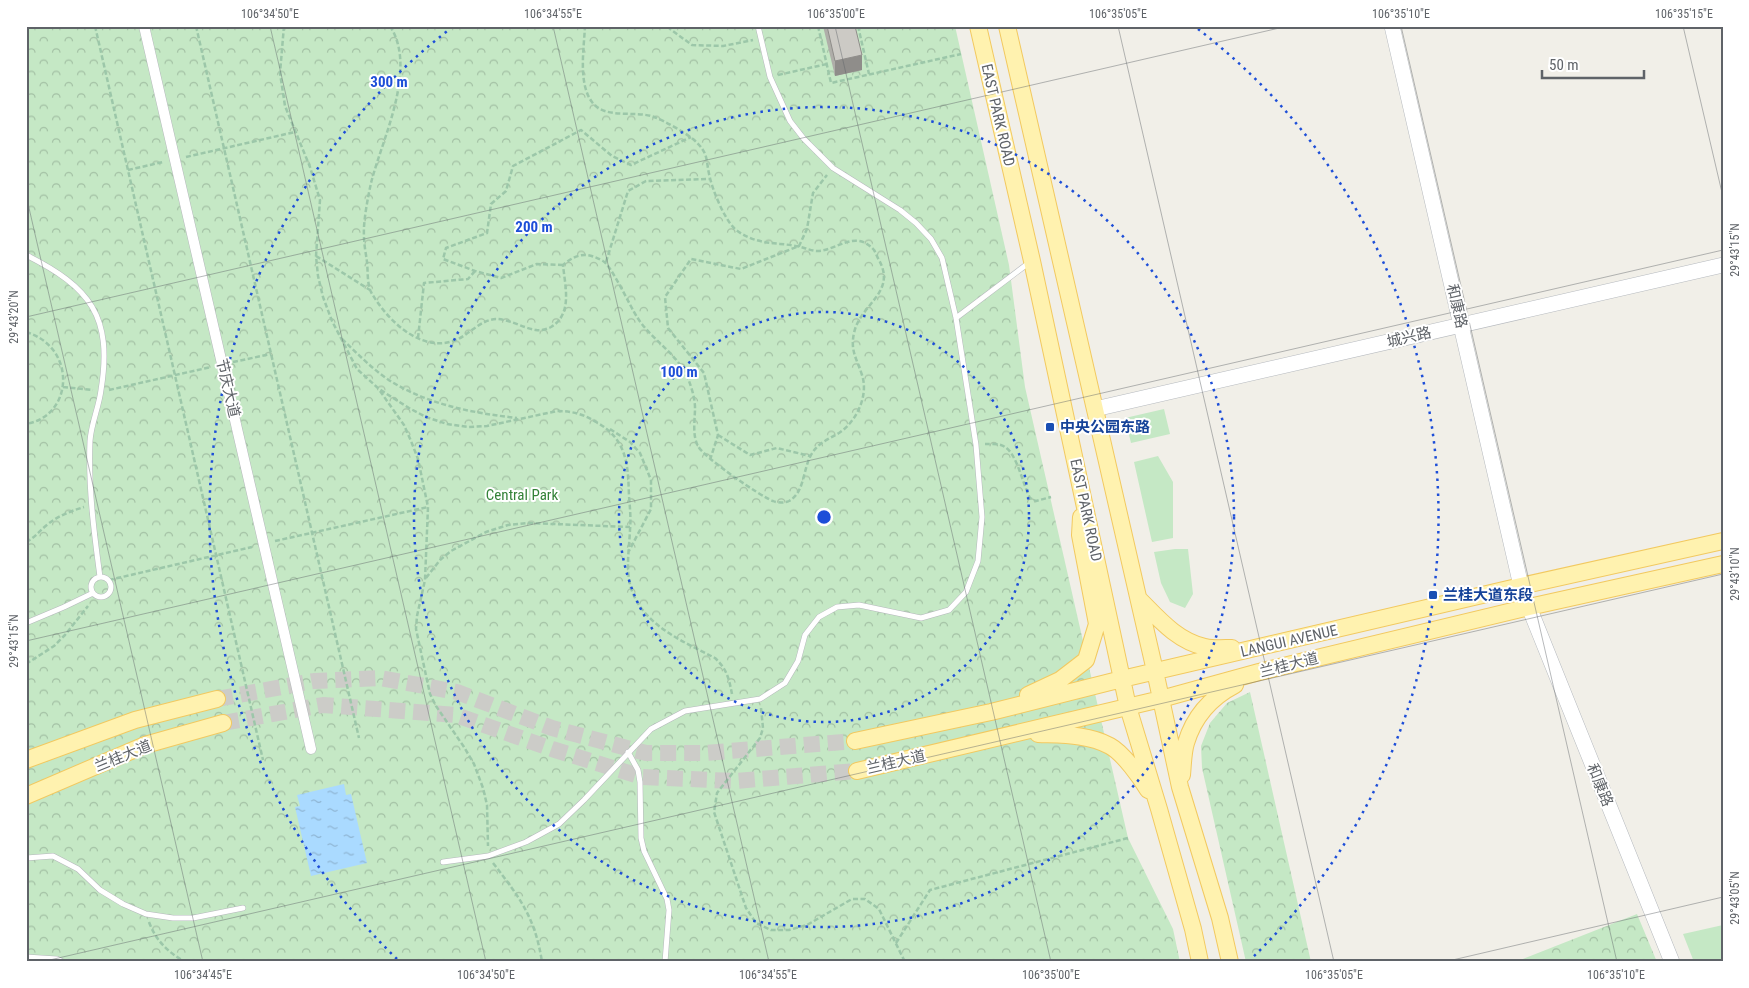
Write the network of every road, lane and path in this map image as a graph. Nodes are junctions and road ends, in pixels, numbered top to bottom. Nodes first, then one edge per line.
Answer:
1 (96, 26) edge
2 (144, 26) edge
3 (196, 26) edge
4 (284, 26) edge
5 (390, 26) edge
6 (584, 26) edge
7 (668, 26) edge
8 (758, 26) edge
9 (818, 26) edge
10 (858, 26) edge
11 (978, 26) edge
12 (1007, 26) edge
13 (1392, 26) edge
14 (761, 38) junction
15 (961, 54) dead end
16 (826, 64) junction
17 (869, 74) junction
18 (770, 77) junction
19 (296, 132) junction
20 (691, 137) junction
21 (224, 148) junction
22 (175, 159) junction
23 (833, 168) junction
24 (128, 170) junction
25 (710, 178) junction
26 (799, 246) junction
27 (26, 255) edge
28 (316, 256) junction
29 (1032, 261) junction
30 (606, 262) junction
31 (563, 265) junction
32 (1723, 265) edge
33 (475, 271) junction
34 (370, 290) junction
35 (956, 318) junction
36 (1461, 325) junction
37 (26, 332) edge
38 (340, 337) junction
39 (418, 338) junction
40 (271, 354) junction
41 (222, 364) junction
42 (175, 375) junction
43 (63, 387) junction
44 (379, 390) junction
45 (101, 391) junction
46 (1095, 409) junction
47 (518, 418) junction
48 (26, 424) edge
49 (608, 428) junction
50 (718, 435) junction
51 (976, 444) junction
52 (810, 456) junction
53 (710, 460) junction
54 (1083, 497) junction
55 (1050, 498) dead end
56 (91, 504) junction
57 (630, 527) junction
58 (1723, 541) edge
59 (26, 542) edge
60 (628, 553) junction
61 (1723, 564) edge
62 (100, 578) junction
63 (425, 580) junction
64 (1521, 586) junction
65 (95, 594) junction
66 (1138, 597) junction
67 (1529, 608) junction
68 (26, 623) edge
69 (1257, 649) junction
70 (26, 664) edge
71 (1155, 672) junction
72 (1259, 672) junction
73 (1122, 679) junction
74 (217, 699) tunnel mouth
75 (760, 699) junction
76 (1161, 699) junction
77 (734, 703) junction
78 (1128, 707) junction
79 (991, 712) junction
80 (223, 723) tunnel mouth
81 (1020, 733) junction
82 (359, 738) dead end
83 (855, 741) tunnel mouth
84 (311, 749) dead end
85 (628, 752) junction
86 (30, 758) edge
87 (263, 760) dead end
88 (857, 771) tunnel mouth
89 (1180, 787) junction
90 (26, 796) edge
91 (1159, 809) junction
92 (1128, 838) dead end
93 (488, 856) junction
94 (26, 858) edge
95 (443, 862) dead end
96 (243, 908) dead end
97 (146, 914) junction
98 (896, 943) junction
99 (26, 957) edge
100 (63, 962) edge
101 (185, 962) edge
102 (542, 962) edge
103 (665, 962) edge
104 (906, 962) edge
105 (1200, 962) edge
106 (1230, 962) edge
107 (1672, 962) edge

1 - 24 path
2 - 22 street, 节庆大道
3 - 21 path
4 - 19 path
5 - 34 path
6 - 20 path
7 - 14 path
8 - 14 lane
9 - 16 path
10 - 17 path
11 - 29 main road, EAST PARK ROAD
12 - 46 main road, EAST PARK ROAD
13 - 36 street, 和康路
14 - 18 lane
15 - 17 path
16 - 17 path
16 - 18 path
18 - 23 lane
19 - 21 path
19 - 28 path
20 - 25 path
20 - 33 path
21 - 22 path
21 - 40 path
22 - 24 path
22 - 41 street, 节庆大道
23 - 26 path
23 - 35 lane
24 - 42 path
25 - 26 path
25 - 30 path
26 - 50 path
26 - 52 path
27 - 45 lane
28 - 34 path
28 - 38 path
29 - 35 lane
29 - 54 main road, EAST PARK ROAD
30 - 31 path
30 - 53 path
31 - 33 path
31 - 39 path
32 - 36 street, 城兴路
33 - 39 path
34 - 39 path
35 - 51 lane
36 - 46 street, 城兴路
36 - 64 street, 和康路
37 - 43 path
38 - 44 path
38 - 47 path
40 - 41 path
40 - 82 path
41 - 42 path
41 - 84 street, 节庆大道
42 - 45 path
42 - 87 path
43 - 45 path
43 - 48 path
44 - 47 path
44 - 63 path
45 - 56 lane
46 - 66 main road, EAST PARK ROAD
47 - 49 path
49 - 57 path
49 - 60 path
50 - 52 path
50 - 53 path
51 - 55 path
51 - 75 lane
52 - 53 path
54 - 73 main road, EAST PARK ROAD
54 - 79 main road
56 - 59 path
56 - 62 lane
57 - 60 path
57 - 63 path
58 - 64 main road, LANGUI AVENUE
60 - 77 path
61 - 67 main road, 兰桂大道
62 - 65 lane
62 - 65 lane
63 - 93 path
64 - 69 main road, LANGUI AVENUE
65 - 68 lane
65 - 70 path
66 - 69 main road
66 - 71 main road, EAST PARK ROAD
67 - 72 main road, 兰桂大道
67 - 107 street, 和康路
69 - 71 main road, LANGUI AVENUE
71 - 73 main road, LANGUI AVENUE
71 - 76 main road, EAST PARK ROAD
72 - 76 main road, 兰桂大道
72 - 89 main road
73 - 78 main road, EAST PARK ROAD
73 - 79 main road, LANGUI AVENUE
74 - 86 main road, 兰桂大道
75 - 77 lane
75 - 98 path
76 - 78 main road, 兰桂大道
76 - 89 main road, EAST PARK ROAD
77 - 85 lane
78 - 81 main road, 兰桂大道
78 - 91 main road, EAST PARK ROAD
79 - 83 main road, LANGUI AVENUE
80 - 90 main road, 兰桂大道
81 - 88 main road, 兰桂大道
81 - 91 main road
85 - 93 lane
85 - 103 lane
89 - 106 main road, EAST PARK ROAD
91 - 105 main road, EAST PARK ROAD
92 - 98 path
93 - 95 lane
93 - 102 path
94 - 97 lane
96 - 97 lane
97 - 101 path
98 - 104 path
99 - 100 lane

